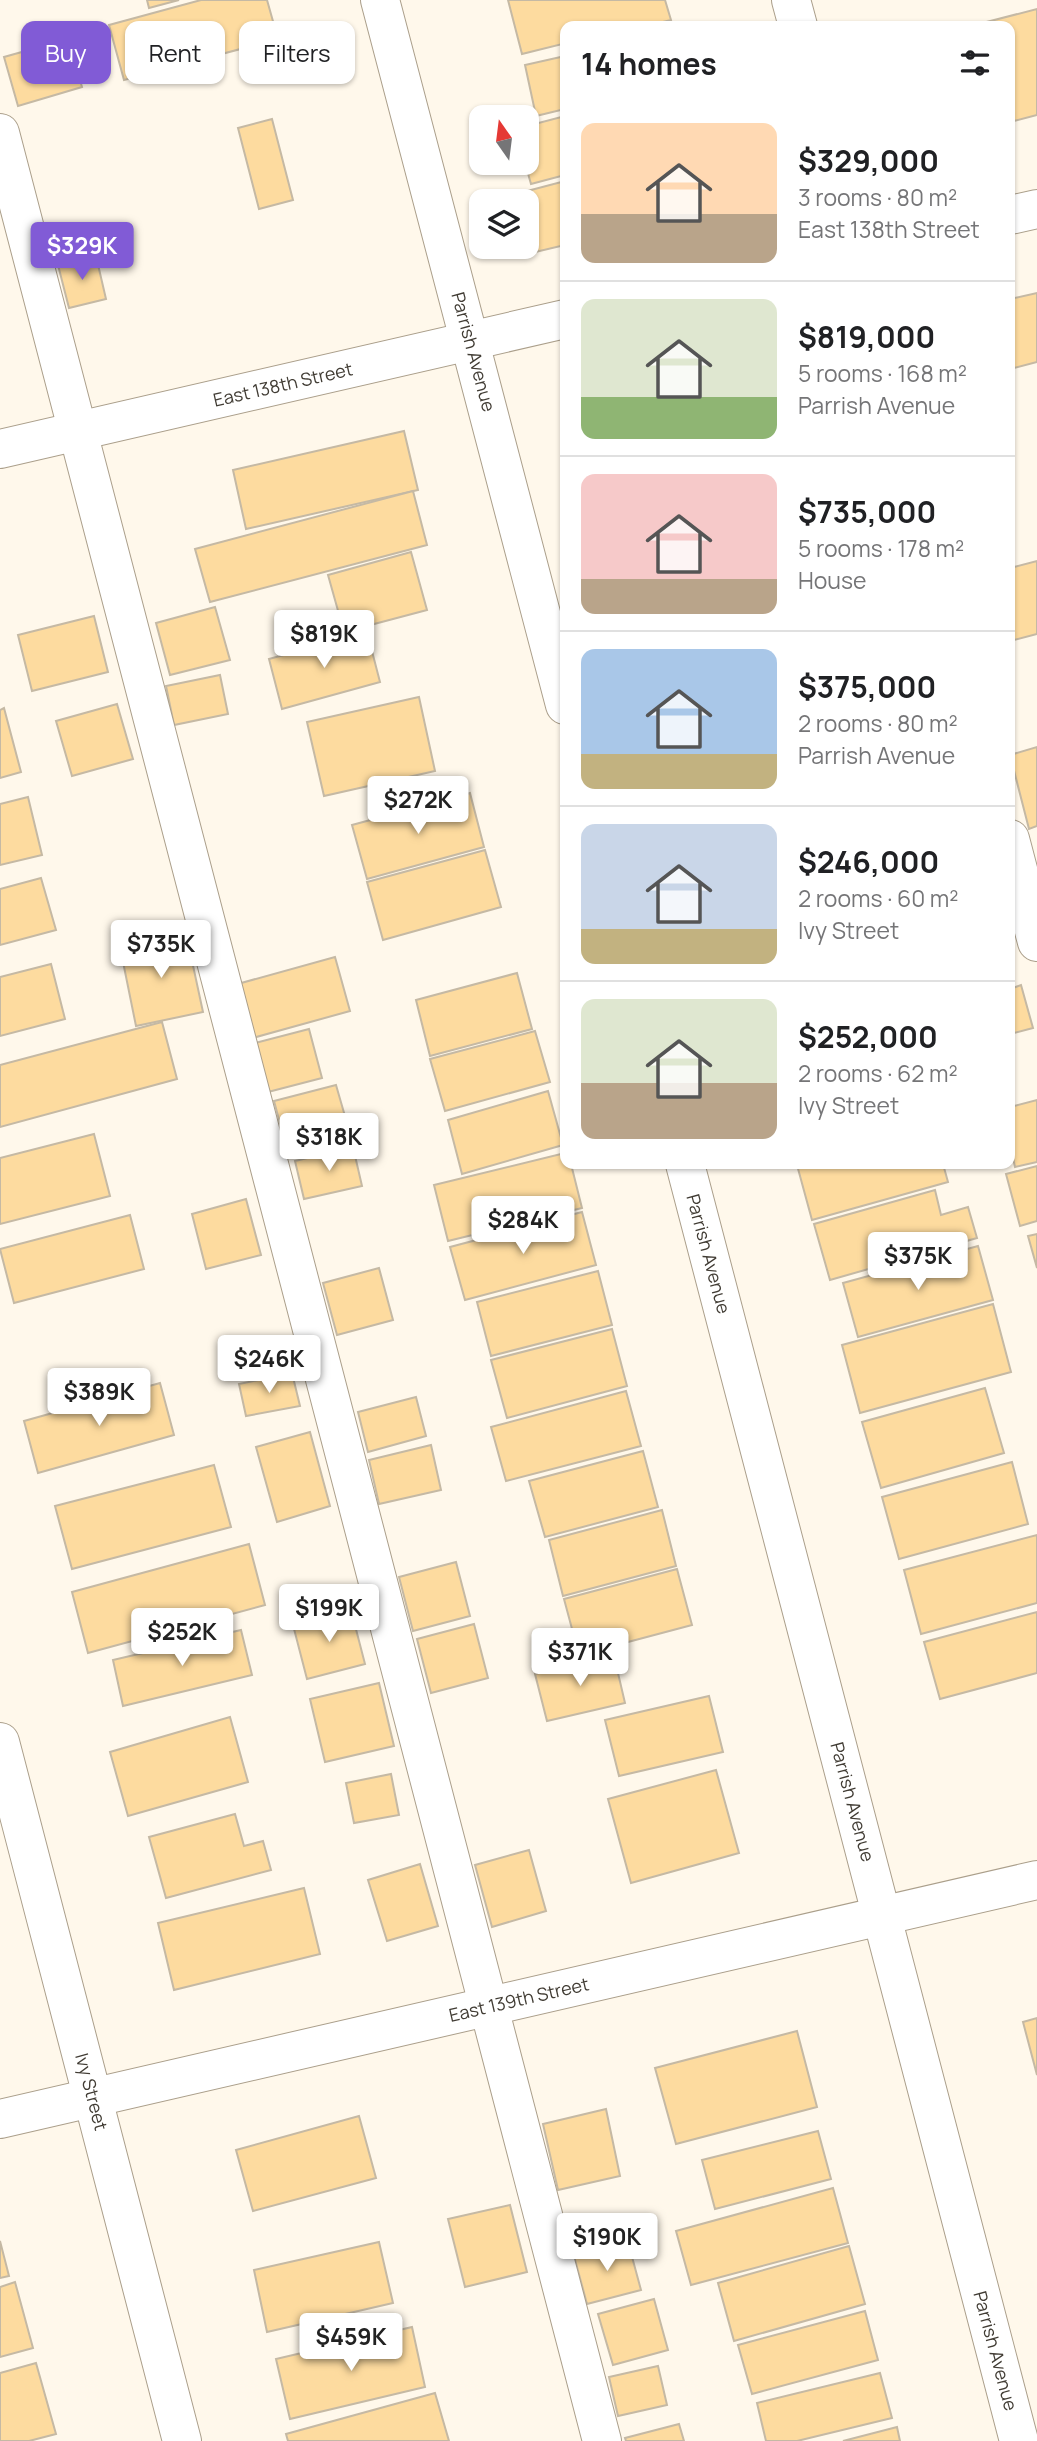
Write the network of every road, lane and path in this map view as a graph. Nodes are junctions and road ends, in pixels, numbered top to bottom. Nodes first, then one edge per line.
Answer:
1 (380, 0) edge
2 (791, 0) edge
3 (797, 21) edge
4 (0, 133) edge
5 (1037, 209) edge
6 (1015, 214) edge
7 (560, 321) edge
8 (471, 342) junction
9 (77, 432) junction
10 (0, 449) edge
11 (560, 686) edge
12 (1015, 858) edge
13 (1037, 942) edge
14 (686, 1169) edge
15 (0, 1742) edge
16 (1037, 1880) edge
17 (881, 1916) junction
18 (488, 2007) junction
19 (92, 2098) junction
20 (0, 2119) edge
21 (182, 2441) edge
22 (602, 2441) edge
23 (1019, 2441) edge

1 - 8 street, Parrish Avenue
2 - 3 street
4 - 9 street
5 - 6 street
7 - 8 street, East 138th Street
8 - 9 street, East 138th Street
8 - 11 street, Parrish Avenue
9 - 10 street, East 138th Street
9 - 18 street
12 - 13 street
14 - 17 street, Parrish Avenue
15 - 19 street, Ivy Street
16 - 17 street, East 139th Street
17 - 18 street, East 139th Street
17 - 23 street, Parrish Avenue
18 - 19 street, East 139th Street
18 - 22 street
19 - 20 street, East 139th Street
19 - 21 street, Ivy Street

